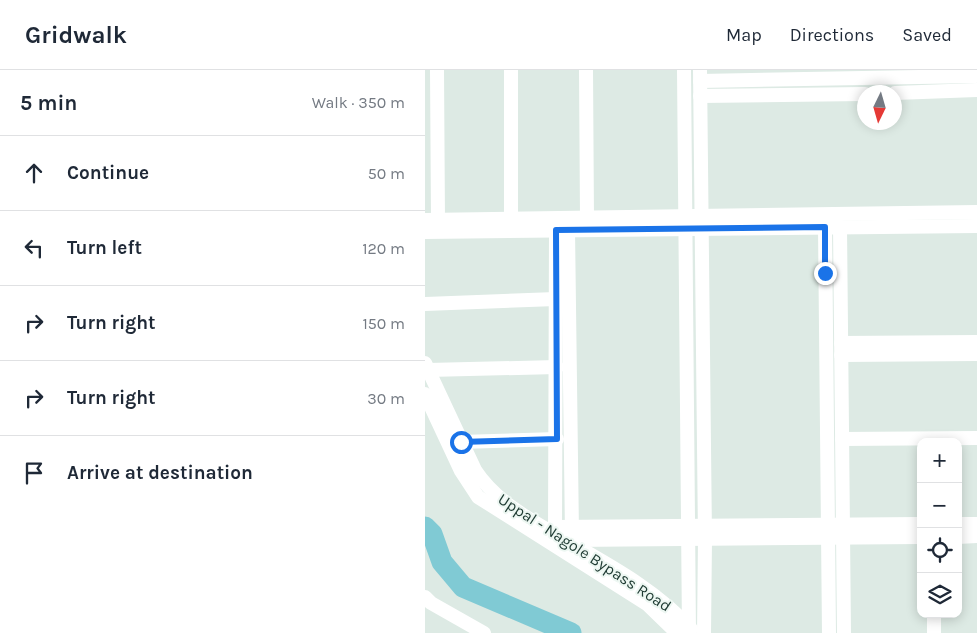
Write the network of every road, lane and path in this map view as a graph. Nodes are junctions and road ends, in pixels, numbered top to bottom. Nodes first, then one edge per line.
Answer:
1 (437, 70) edge
2 (511, 70) edge
3 (585, 70) edge
4 (684, 70) edge
5 (855, 74) edge
6 (870, 74) edge
7 (968, 74) edge
8 (700, 76) edge
9 (902, 93) edge
10 (857, 94) edge
11 (975, 95) edge
12 (700, 96) junction
13 (977, 212) edge
14 (587, 218) junction
15 (511, 219) junction
16 (431, 220) edge
17 (686, 223) junction
18 (702, 223) junction
19 (977, 226) edge
20 (825, 227) junction
21 (840, 227) junction
22 (562, 230) junction
23 (425, 232) edge
24 (556, 298) junction
25 (425, 304) edge
26 (977, 342) edge
27 (841, 349) junction
28 (977, 354) edge
29 (427, 366) edge
30 (557, 367) junction
31 (425, 394) edge
32 (977, 438) edge
33 (557, 439) junction
34 (842, 439) junction
35 (461, 442) junction
36 (917, 524) edge
37 (962, 524) edge
38 (977, 524) edge
39 (555, 531) junction
40 (828, 531) junction
41 (843, 531) junction
42 (705, 532) junction
43 (690, 533) junction
44 (962, 536) edge
45 (977, 536) edge
46 (572, 537) junction
47 (917, 537) edge
48 (425, 597) edge
49 (934, 618) edge
50 (687, 632) edge
51 (484, 633) edge
52 (704, 633) edge
53 (829, 633) edge
54 (844, 633) edge
55 (934, 633) edge

1 - 16 street
2 - 15 street
3 - 14 street
4 - 17 street
5 - 6 street
5 - 8 street
6 - 7 street
7 - 11 street
8 - 12 street
9 - 11 street
10 - 12 street
12 - 18 street
13 - 18 street
14 - 15 street
14 - 17 street
15 - 16 street
17 - 18 street
17 - 22 street
17 - 43 street
18 - 20 street
18 - 42 street
19 - 21 street
20 - 21 street
20 - 40 street
21 - 27 street
22 - 23 street
22 - 24 street
22 - 46 street
24 - 25 street
24 - 30 street
26 - 27 street
27 - 28 street
27 - 34 street
29 - 30 street
29 - 35 street, Uppal - Nagole Bypass Road
30 - 33 street
31 - 50 street, Uppal - Nagole Bypass Road
32 - 34 street
33 - 35 street
33 - 39 street
34 - 41 street
35 - 39 street, Uppal - Nagole Bypass Road
36 - 41 street
37 - 38 street
39 - 46 street
40 - 41 street
40 - 42 street
40 - 53 street
41 - 47 street
41 - 54 street
42 - 43 street
42 - 52 street
43 - 46 street
43 - 50 street
44 - 45 street
46 - 50 street, Uppal - Nagole Bypass Road
48 - 51 street
49 - 55 street

